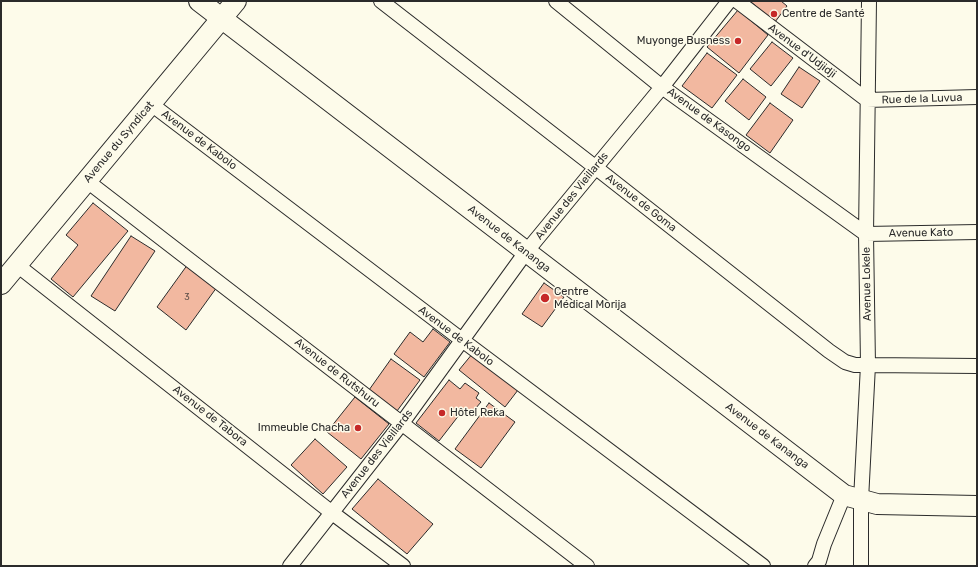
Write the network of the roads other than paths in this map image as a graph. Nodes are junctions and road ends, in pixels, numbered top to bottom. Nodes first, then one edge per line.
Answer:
1 (199, 1) edge
2 (236, 1) edge
3 (381, 1) edge
4 (556, 1) edge
5 (729, 1) edge
6 (737, 1) edge
7 (869, 1) edge
8 (222, 18) junction
9 (662, 87) junction
10 (977, 97) edge
11 (867, 100) junction
12 (151, 104) junction
13 (595, 167) junction
14 (87, 180) junction
15 (977, 232) edge
16 (866, 234) junction
17 (526, 252) junction
18 (17, 265) junction
19 (1, 283) edge
20 (462, 340) junction
21 (868, 365) junction
22 (977, 366) edge
23 (402, 423) junction
24 (852, 498) junction
25 (977, 506) edge
26 (331, 512) junction
27 (290, 566) edge
28 (403, 566) edge
29 (587, 566) edge
30 (763, 566) edge
31 (816, 566) edge
32 (861, 566) edge

1 - 8 street, Avenue de Kananga
2 - 8 street, Avenue du Syndicat
3 - 13 street, Avenue de Goma
4 - 9 street, Avenue de Kasongo
5 - 9 street, Avenue des Vieillards
6 - 11 street, Avenue d'Udjidji
7 - 11 street, Avenue Lokele
8 - 12 street, Avenue du Syndicat
8 - 17 street, Avenue de Kananga
9 - 13 street, Avenue des Vieillards
9 - 16 street, Avenue de Kasongo
10 - 11 street, Rue de la Luvua
11 - 16 street, Avenue Lokele
12 - 14 street, Avenue du Syndicat
12 - 20 street, Avenue de Kabolo
13 - 17 street, Avenue des Vieillards
13 - 21 street, Avenue de Goma
14 - 18 street, Avenue du Syndicat
14 - 23 street, Avenue de Rutshuru
15 - 16 street, Avenue Kato
16 - 21 street, Avenue Lokele
17 - 20 street, Avenue des Vieillards
17 - 24 street, Avenue de Kananga
18 - 19 street, Avenue du Syndicat
18 - 26 street, Avenue de Tabora
20 - 23 street, Avenue des Vieillards
20 - 30 street, Avenue de Kabolo
21 - 22 street, Avenue de Goma
21 - 24 street, Avenue Lokele
23 - 26 street, Avenue des Vieillards
23 - 29 street, Avenue de Rutshuru
24 - 25 street
24 - 31 street
24 - 32 street, Avenue Lokele
26 - 27 street, Avenue des Vieillards
26 - 28 street, Avenue de Tabora

